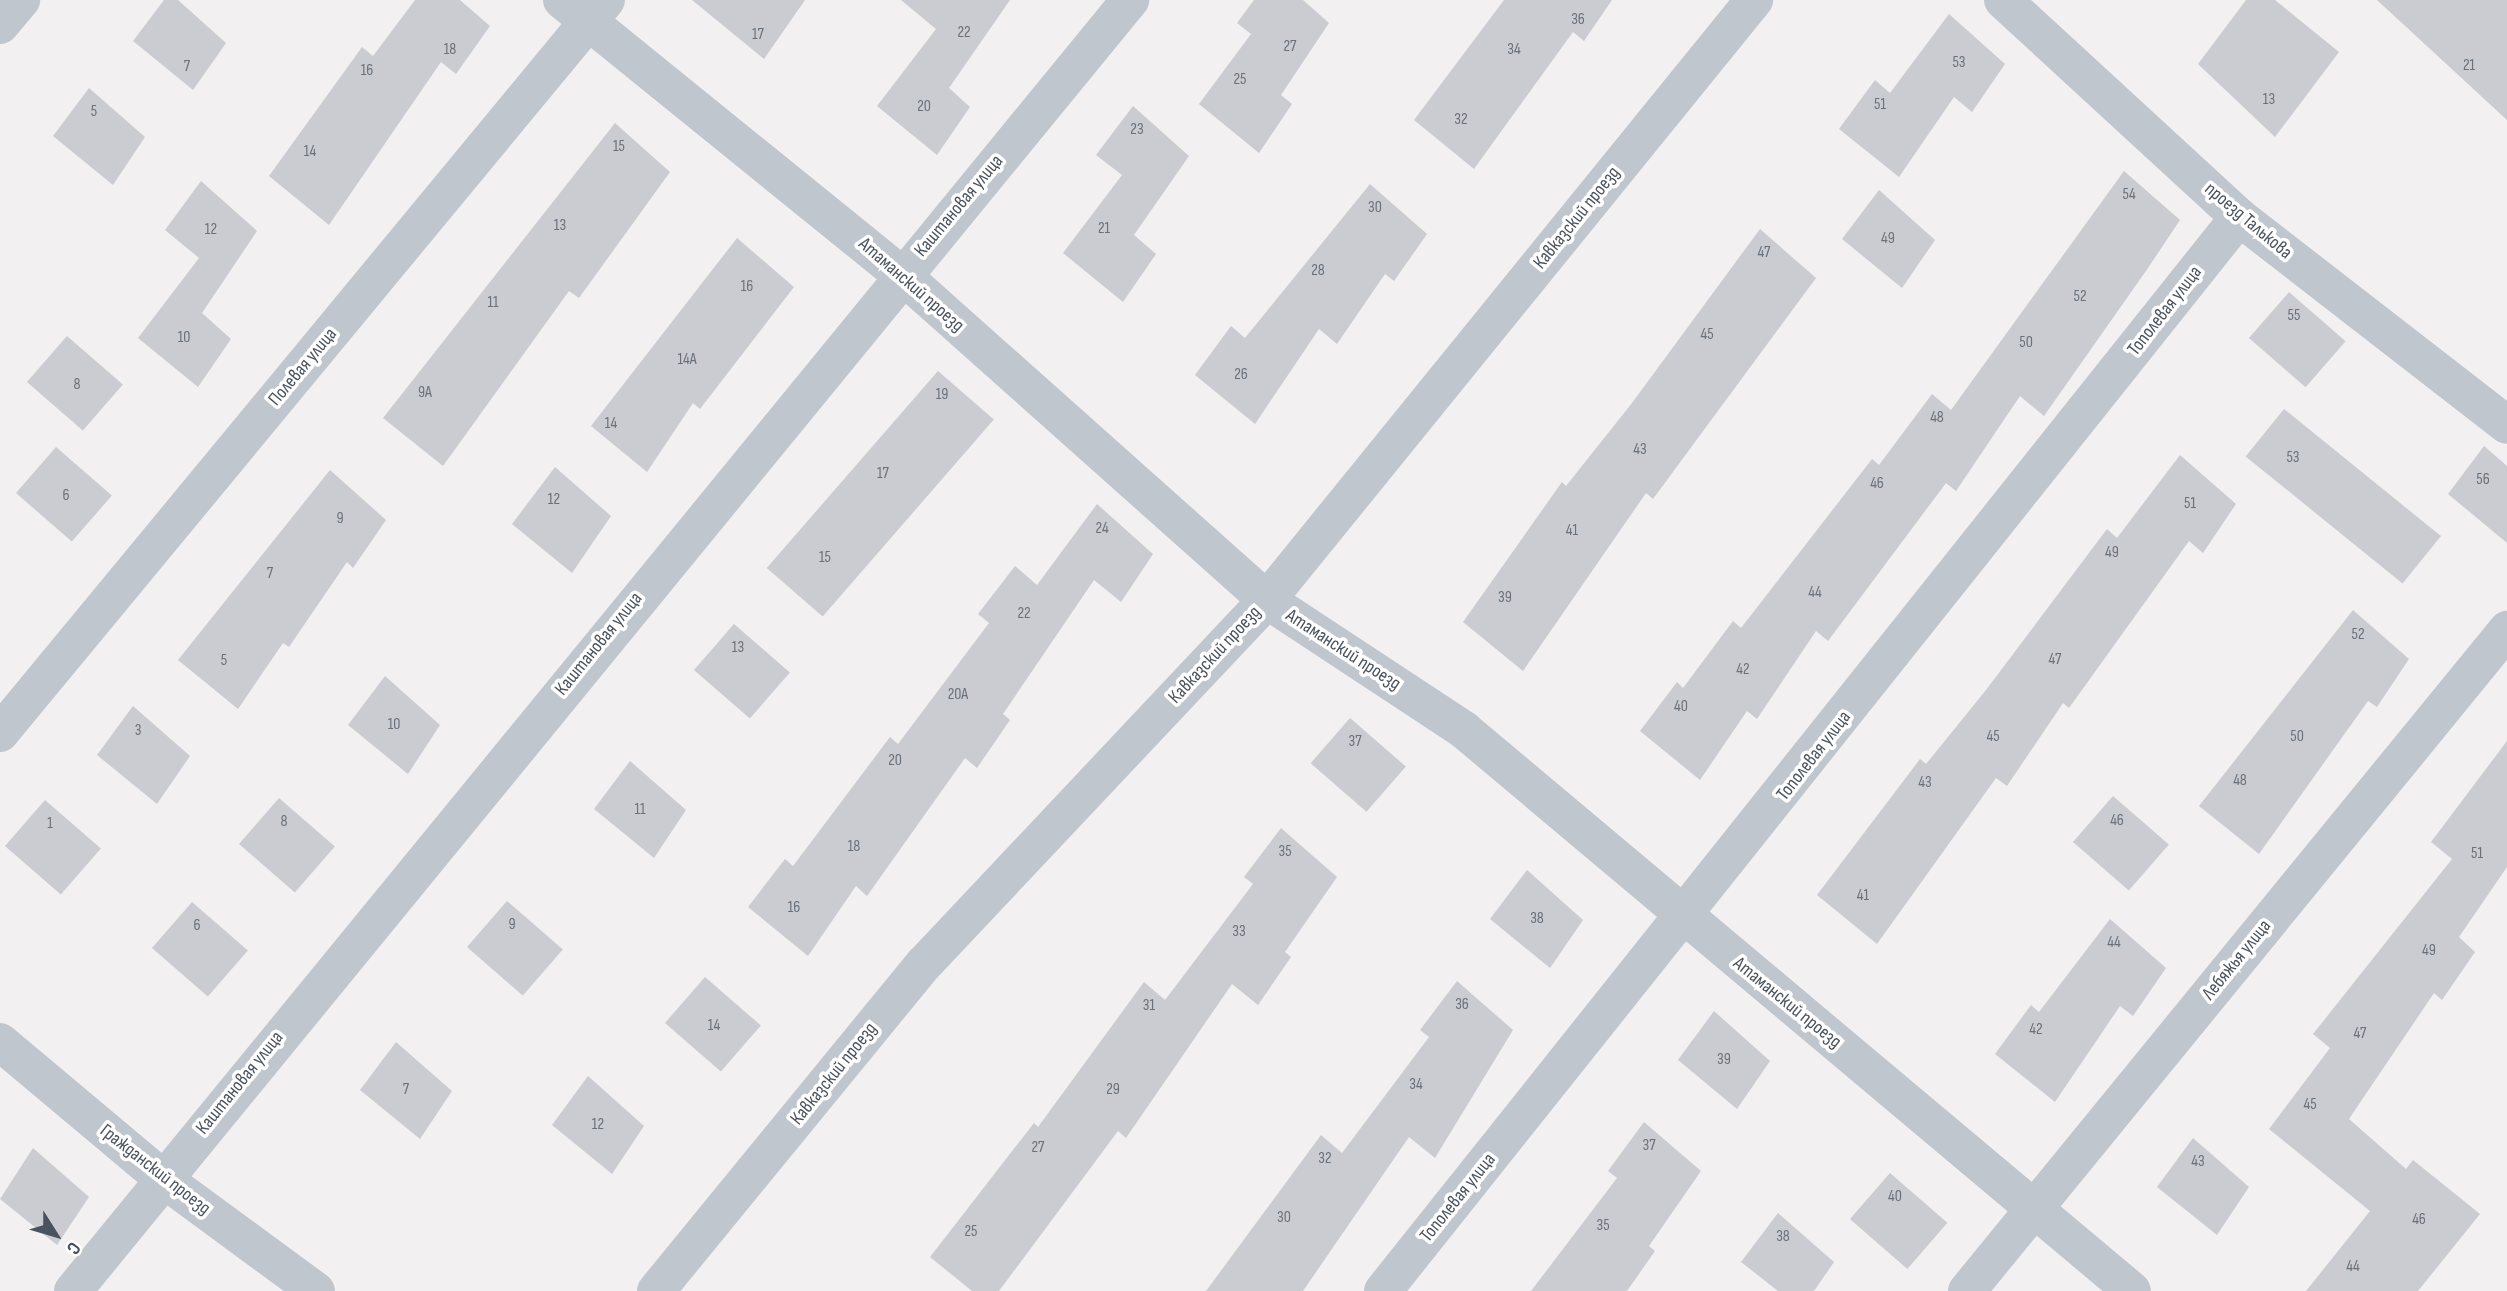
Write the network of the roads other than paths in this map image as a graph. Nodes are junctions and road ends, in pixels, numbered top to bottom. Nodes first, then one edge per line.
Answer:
1 (20, 0) edge
2 (1130, 0) edge
3 (1754, 0) edge
4 (2003, 0) edge
5 (585, 7) edge
6 (0, 25) edge
7 (2239, 217) junction
8 (902, 275) junction
9 (2507, 425) edge
10 (1267, 600) junction
11 (2507, 629) edge
12 (0, 733) edge
13 (1685, 919) junction
14 (0, 1042) edge
15 (162, 1178) junction
16 (2035, 1208) junction
17 (72, 1291) edge
18 (316, 1291) edge
19 (656, 1291) edge
20 (1383, 1291) edge
21 (1967, 1291) edge
22 (2132, 1291) edge

1 - 6 street
2 - 8 street, Каштановая улица
3 - 10 street, Кавказский проезд
4 - 7 street, проезд Талькова
5 - 8 street, Атаманский проезд
5 - 12 street, Полевая улица
7 - 9 street, проезд Талькова
7 - 13 street, Тополевая улица
8 - 10 street, Атаманский проезд
8 - 15 street, Каштановая улица
10 - 13 street, Атаманский проезд
10 - 19 street, Кавказский проезд
11 - 16 street, Лебяжья улица
13 - 16 street, Атаманский проезд
13 - 20 street, Тополевая улица
14 - 15 street, Гражданский проезд
15 - 17 street, Каштановая улица
15 - 18 street, Гражданский проезд
16 - 21 street, Лебяжья улица
16 - 22 street, Атаманский проезд

